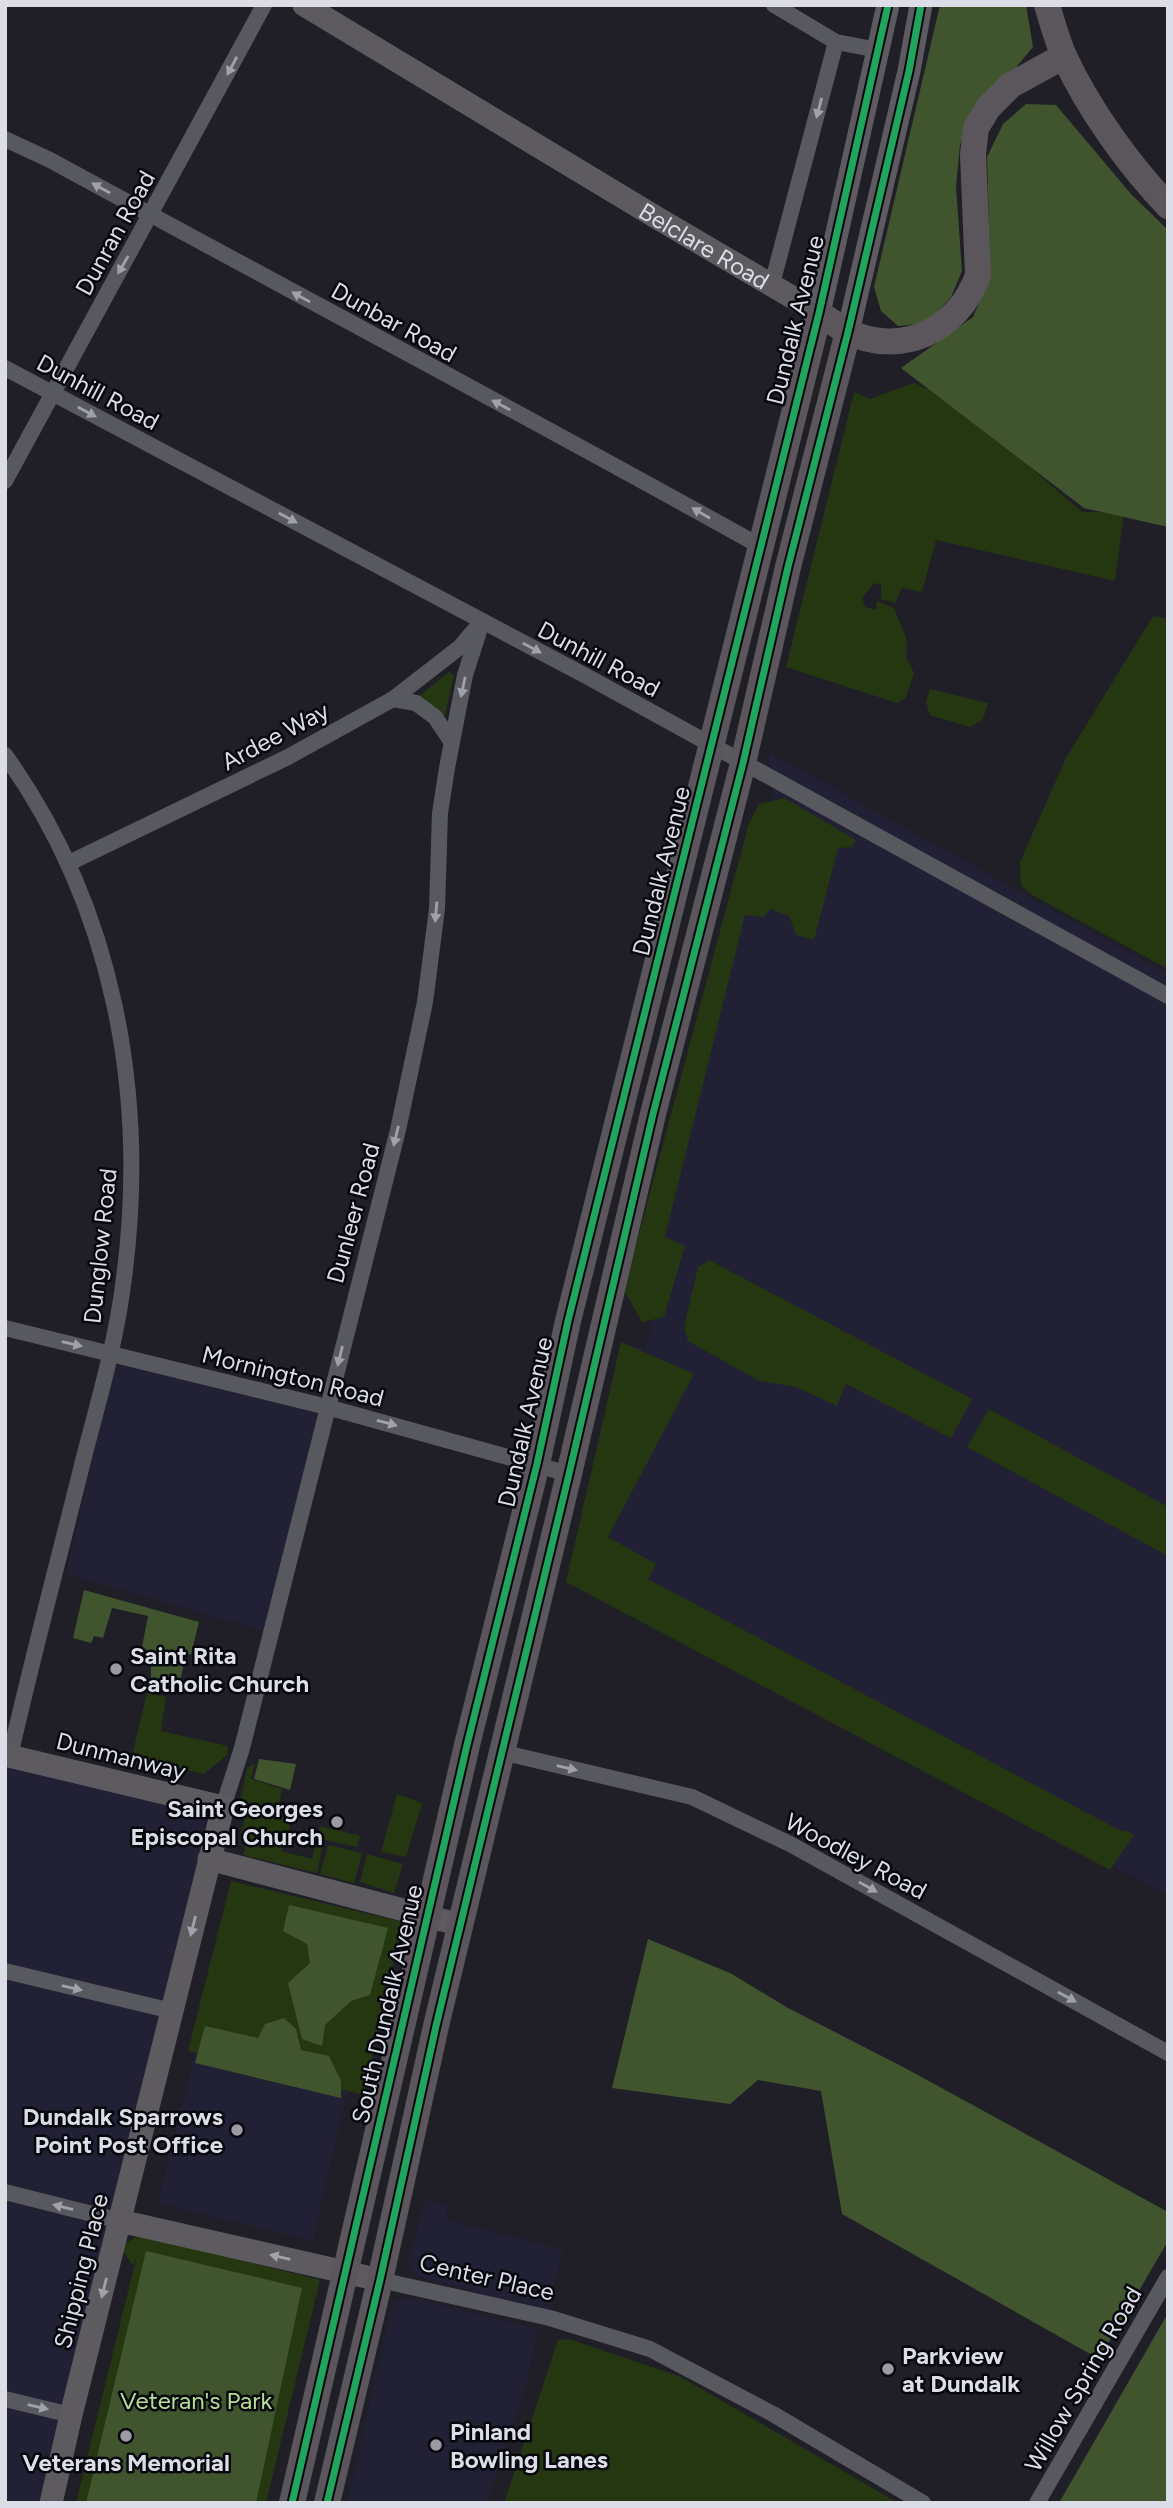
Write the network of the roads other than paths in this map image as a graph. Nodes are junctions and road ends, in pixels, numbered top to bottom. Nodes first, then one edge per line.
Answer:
1 (264, 5) edge
2 (304, 5) edge
3 (774, 5) edge
4 (888, 5) edge
5 (921, 5) edge
6 (1047, 5) edge
7 (836, 42) junction
8 (878, 50) junction
9 (1065, 56) junction
10 (5, 139) edge
11 (1168, 206) edge
12 (152, 215) junction
13 (772, 284) junction
14 (819, 313) junction
15 (848, 332) junction
16 (5, 368) edge
17 (53, 394) junction
18 (5, 481) edge
19 (760, 546) junction
20 (482, 622) junction
21 (393, 699) junction
22 (451, 741) junction
23 (712, 746) junction
24 (5, 755) edge
25 (743, 763) junction
26 (69, 863) junction
27 (1168, 996) edge
28 (5, 1328) edge
29 (110, 1353) junction
30 (327, 1407) junction
31 (537, 1464) junction
32 (569, 1474) junction
33 (467, 1745) joint
34 (501, 1752) junction
35 (8, 1756) edge
36 (223, 1807) junction
37 (209, 1859) junction
38 (427, 1915) junction
39 (461, 1925) junction
40 (5, 1971) edge
41 (172, 2011) junction
42 (1168, 2053) edge
43 (5, 2192) edge
44 (120, 2221) junction
45 (347, 2272) junction
46 (1168, 2277) edge
47 (380, 2280) junction
48 (5, 2399) edge
49 (71, 2415) junction
50 (51, 2503) edge
51 (292, 2503) edge
52 (327, 2503) edge
53 (923, 2503) edge
54 (1037, 2503) edge

1 -> 12 street, Dunran Road
2 - 13 street, Belclare Road
3 - 7 street
4 - 8 street, Dundalk Avenue
5 - 15 street, Dundalk Avenue
6 - 9 main road
7 - 8 street
7 -> 13 street, Dundalk Avenue
8 - 14 street, Dundalk Avenue
9 - 11 main road
9 - 15 main road, Belclare Road
12 -> 10 street, Dunbar Road
12 -> 17 street, Dunran Road
19 -> 12 street, Dunbar Road
13 - 14 street, Belclare Road
14 - 15 main road, Belclare Road
14 - 19 main road, Dundalk Avenue
15 - 25 main road, Dundalk Avenue
16 - 17 street, Dunhill Road
17 - 18 street, Dunran Road
17 -> 20 street, Dunhill Road
19 - 23 main road, Dundalk Avenue
20 - 21 street, Ardee Way
20 -> 22 street, Dunleer Road
20 -> 23 street, Dunhill Road
21 - 22 street
21 - 26 street, Ardee Way
22 -> 30 street, Dunleer Road
23 - 25 street, Dunhill Road
23 - 31 main road, Dundalk Avenue
24 - 26 street, Dunglow Road
25 - 27 street, Dunhill Road
25 - 32 main road, Dundalk Avenue
26 - 29 street, Dunglow Road
28 -> 29 street, Mornington Road
29 - 30 street, Mornington Road
29 - 35 street, Dunglow Road
30 -> 31 street, Mornington Road
30 - 36 street, Dunleer Road
31 - 32 street, Mornington Road
31 - 33 main road, Dundalk Avenue
32 - 34 main road, Dundalk Avenue
33 - 38 main road, South Dundalk Avenue
34 - 39 main road
34 -> 42 street, Woodley Road
35 - 36 street, Dunmanway
36 - 37 street, Shipping Place
37 - 38 street
37 -> 41 street, Shipping Place
38 - 39 street
38 - 45 main road, South Dundalk Avenue
39 - 47 main road
40 -> 41 street
41 - 44 street, Shipping Place
44 -> 43 street, Center Place
45 -> 44 street, Center Place
44 -> 49 street, Shipping Place
45 - 47 street, Center Place
45 - 51 main road, South Dundalk Avenue
46 - 54 street, Willow Spring Road
47 - 52 main road
47 - 53 street, Center Place
48 -> 49 street
49 - 50 street, Shipping Place

